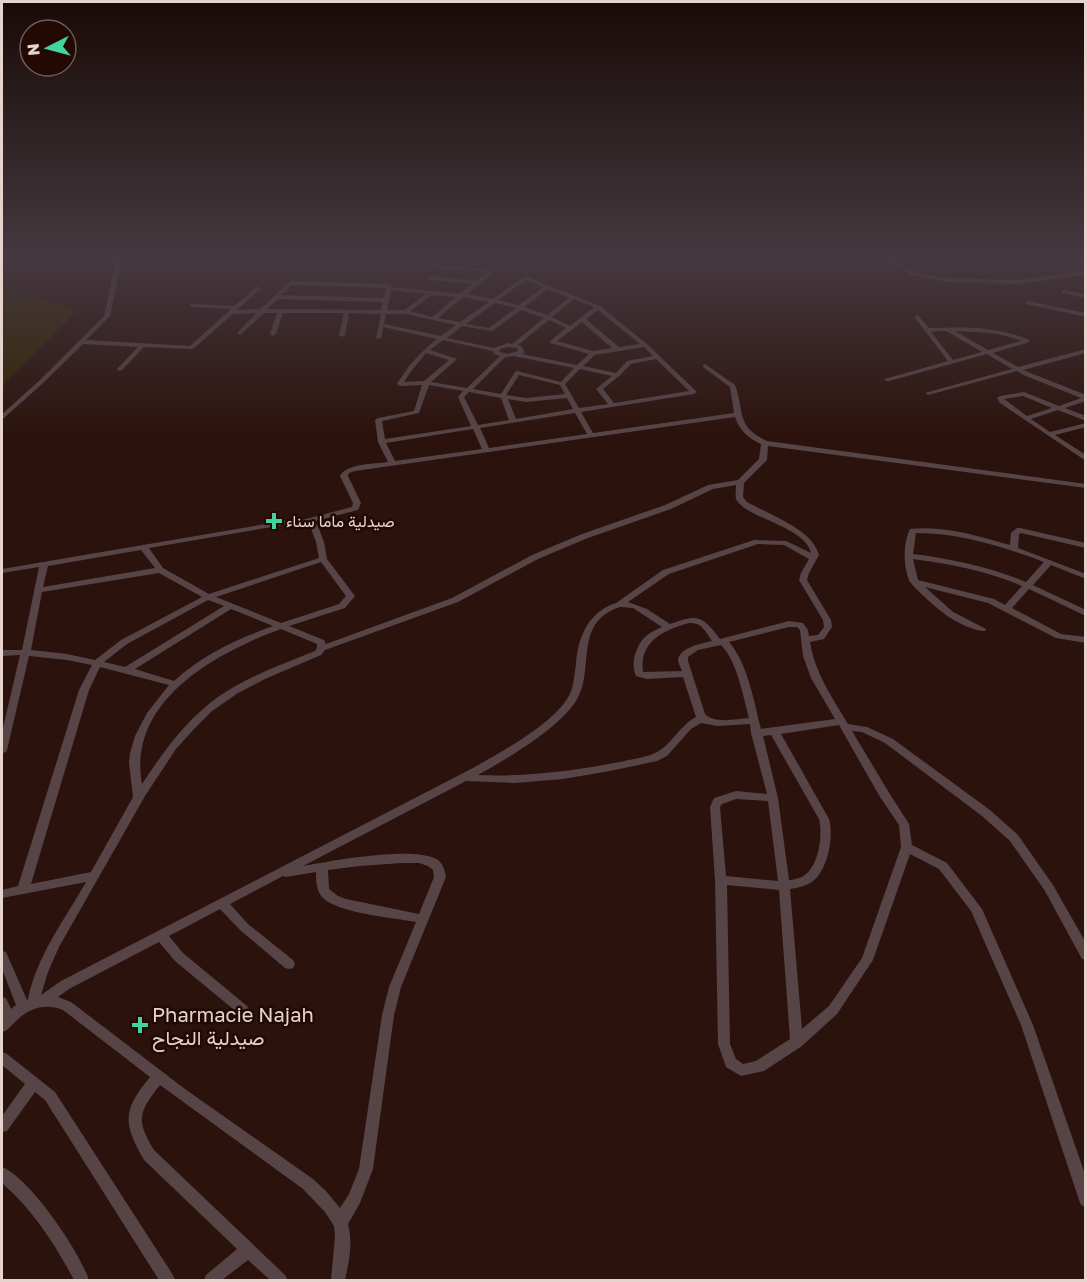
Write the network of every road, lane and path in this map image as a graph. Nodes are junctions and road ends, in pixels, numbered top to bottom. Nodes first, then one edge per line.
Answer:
1 (106, 315) edge
2 (229, 315) edge
3 (258, 315) edge
4 (280, 315) edge
5 (346, 315) edge
6 (383, 315) edge
7 (417, 315) edge
8 (438, 315) edge
9 (476, 315) edge
10 (509, 315) edge
11 (545, 315) edge
12 (588, 315) edge
13 (608, 315) edge
14 (549, 316) junction
15 (917, 317) dead end
16 (433, 319) junction
17 (582, 319) junction
18 (464, 324) junction
19 (381, 325) junction
20 (570, 328) junction
21 (946, 329) junction
22 (927, 330) junction
23 (240, 333) dead end
24 (273, 334) dead end
25 (342, 335) dead end
26 (443, 338) junction
27 (378, 339) dead end
28 (81, 342) junction
29 (143, 345) junction
30 (514, 345) junction
31 (645, 345) junction
32 (617, 349) junction
33 (495, 350) junction
34 (425, 351) junction
35 (1086, 351) edge
36 (988, 352) junction
37 (593, 353) junction
38 (518, 355) junction
39 (503, 356) junction
40 (658, 357) junction
41 (952, 362) junction
42 (705, 366) dead end
43 (579, 367) junction
44 (120, 369) dead end
45 (1019, 369) junction
46 (617, 375) junction
47 (887, 380) dead end
48 (426, 383) junction
49 (562, 384) junction
50 (465, 390) junction
51 (928, 393) dead end
52 (503, 395) junction
53 (569, 396) junction
54 (1086, 398) edge
55 (612, 404) junction
56 (1057, 407) junction
57 (577, 410) junction
58 (737, 414) junction
59 (2, 417) edge
60 (1026, 418) junction
61 (1086, 419) edge
62 (513, 420) junction
63 (1086, 424) edge
64 (475, 426) junction
65 (1049, 434) junction
66 (591, 435) junction
67 (382, 442) junction
68 (765, 443) junction
69 (486, 449) junction
70 (1086, 459) edge
71 (392, 462) junction
72 (740, 482) junction
73 (1086, 486) edge
74 (303, 521) junction
75 (143, 546) junction
76 (1086, 546) edge
77 (1014, 550) junction
78 (910, 556) junction
79 (813, 558) junction
80 (323, 559) junction
81 (1049, 562) junction
82 (44, 563) junction
83 (160, 570) junction
84 (2, 571) edge
85 (1086, 577) edge
86 (914, 582) junction
87 (1029, 584) junction
88 (38, 590) junction
89 (208, 597) junction
90 (619, 604) junction
91 (231, 606) junction
92 (1008, 608) junction
93 (1086, 614) edge
94 (282, 626) junction
95 (669, 627) junction
96 (982, 629) dead end
97 (805, 640) junction
98 (1086, 640) edge
99 (721, 642) junction
100 (322, 648) junction
101 (24, 652) junction
102 (2, 653) edge
103 (99, 662) junction
104 (127, 670) junction
105 (687, 674) junction
106 (175, 684) junction
107 (702, 718) junction
108 (754, 721) junction
109 (842, 724) junction
110 (774, 732) junction
111 (756, 734) junction
112 (2, 750) edge
113 (465, 778) junction
114 (774, 798) junction
115 (139, 799) junction
116 (907, 847) junction
117 (322, 868) junction
118 (278, 875) junction
119 (95, 876) junction
120 (721, 880) junction
121 (784, 885) junction
122 (23, 890) junction
123 (2, 894) edge
124 (222, 904) junction
125 (423, 918) junction
126 (161, 936) junction
127 (1086, 955) edge
128 (2, 956) edge
129 (289, 964) dead end
130 (2, 1002) edge
131 (34, 1002) junction
132 (243, 1010) dead end
133 (5, 1023) edge
134 (797, 1042) junction
135 (2, 1058) edge
136 (159, 1076) junction
137 (34, 1083) junction
138 (2, 1126) edge
139 (2, 1174) edge
140 (1086, 1200) edge
141 (341, 1221) junction
142 (248, 1250) junction
143 (82, 1281) edge
144 (168, 1281) edge
145 (211, 1281) edge
146 (280, 1281) edge
147 (338, 1281) edge

1 - 28 street
2 - 29 street
3 - 23 street
4 - 24 street
5 - 25 street
6 - 19 street
7 - 16 street
8 - 16 street
9 - 18 street
10 - 18 street
11 - 14 street
12 - 17 street
13 - 31 street
14 - 20 street
14 - 30 street
15 - 22 street
16 - 18 street
17 - 20 street
17 - 32 street
18 - 26 street
19 - 26 street
19 - 27 street
20 - 37 street
21 - 22 street
21 - 36 street
21 - 36 street
22 - 41 street
26 - 33 street
26 - 34 street
28 - 29 street
28 - 59 street
29 - 44 street
30 - 33 street
30 - 38 street
31 - 32 street
31 - 40 street
32 - 37 street
33 - 39 street
34 - 48 street
34 - 48 street
35 - 45 street
36 - 41 street
36 - 45 street
37 - 43 street
38 - 39 street
38 - 43 street
39 - 50 street
40 - 46 street
40 - 55 street
41 - 47 street
42 - 58 street
43 - 46 street
43 - 49 street
45 - 51 street
45 - 54 street
46 - 55 street
48 - 50 street
48 - 67 street
49 - 52 street
49 - 53 street
50 - 52 street
50 - 64 street
52 - 53 street
52 - 62 street
53 - 57 street
54 - 56 street
55 - 57 street
56 - 60 street
56 - 60 street
56 - 61 street
57 - 62 street
57 - 66 street
58 - 66 street
58 - 68 street
60 - 65 street
62 - 64 street
63 - 65 street
64 - 67 street
64 - 69 street
65 - 70 street
66 - 69 street
67 - 71 street
68 - 72 street
68 - 73 street
69 - 71 street
71 - 74 street
72 - 79 street
72 - 100 street
74 - 75 street
74 - 80 street
75 - 82 street
75 - 83 street
76 - 77 street
77 - 78 street
77 - 81 street
78 - 86 street
78 - 87 street
79 - 90 street
79 - 97 street
80 - 89 street
80 - 94 street
81 - 85 street
81 - 87 street
82 - 84 street
82 - 88 street
83 - 88 street
83 - 89 street
86 - 92 street
86 - 96 street
87 - 92 street
87 - 93 street
88 - 101 street
89 - 91 street
89 - 103 street
90 - 95 street
90 - 113 street
91 - 94 street
91 - 104 street
92 - 98 street
94 - 100 street
94 - 106 street
95 - 99 street
95 - 105 street
97 - 99 street
97 - 109 street
99 - 105 street
99 - 108 street
100 - 115 street
101 - 102 street
101 - 103 street
101 - 112 street
103 - 104 street
103 - 122 street
104 - 106 street
105 - 107 street
106 - 115 street
107 - 108 street
107 - 113 street
108 - 111 street
109 - 110 street
109 - 116 street
109 - 127 street
110 - 111 street
110 - 121 street
111 - 114 street
113 - 118 street
114 - 120 street
114 - 121 street
115 - 119 street
116 - 134 street
116 - 140 street
117 - 118 street
117 - 125 street
117 - 125 street
118 - 124 street
119 - 122 street
119 - 131 street
120 - 121 street
120 - 134 street
121 - 134 street
122 - 123 street
124 - 126 street
124 - 129 street
125 - 141 street
126 - 131 street
126 - 132 street
128 - 131 street
130 - 133 street
131 - 133 street
131 - 136 street
135 - 137 street
136 - 141 street
136 - 142 street
137 - 138 street
137 - 144 street
139 - 143 street
141 - 147 street
142 - 145 street
142 - 146 street

